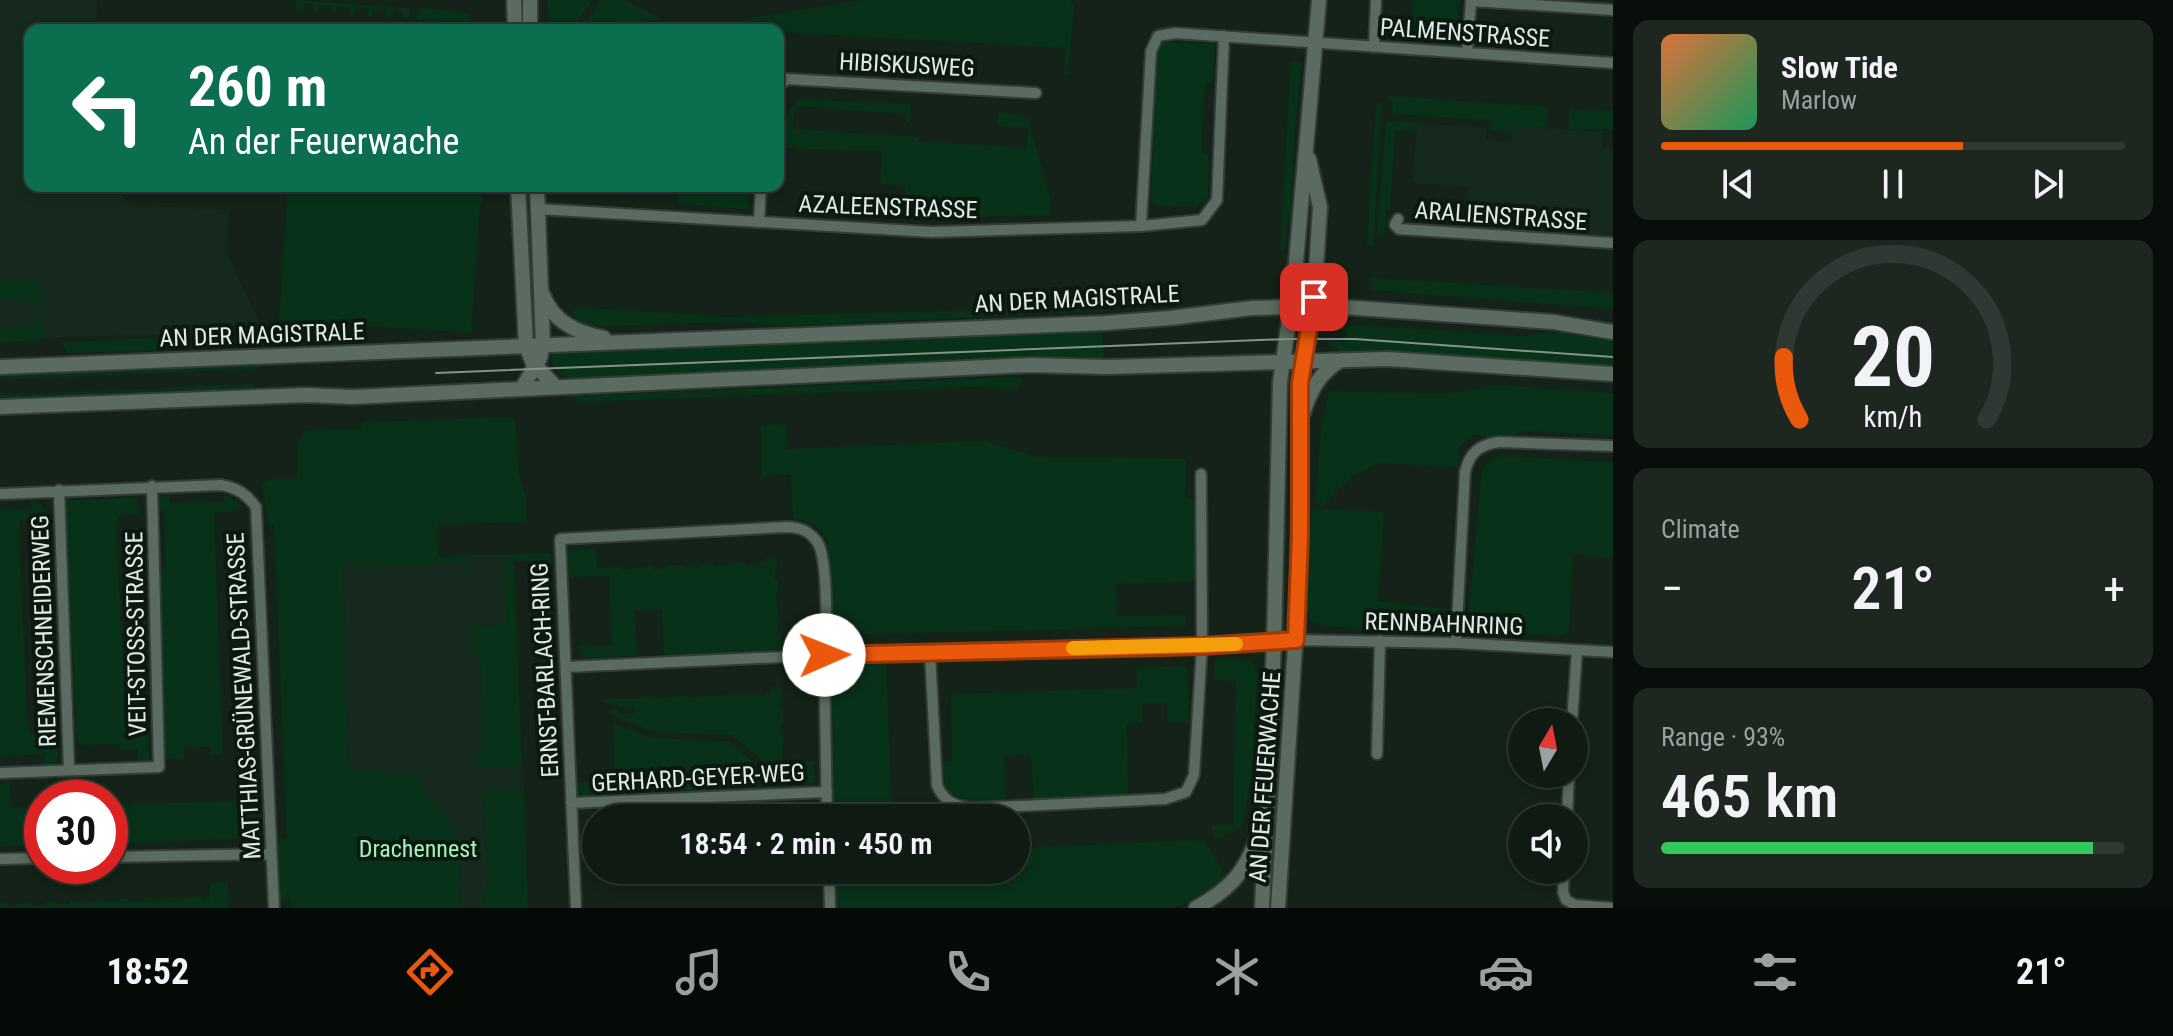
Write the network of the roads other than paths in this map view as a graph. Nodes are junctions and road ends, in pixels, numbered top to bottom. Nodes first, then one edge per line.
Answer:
1 (514, 0) edge
2 (530, 0) edge
3 (1319, 0) edge
4 (1376, 0) edge
5 (1613, 10) edge
6 (515, 24) edge
7 (530, 24) edge
8 (1224, 36) junction
9 (1315, 43) junction
10 (1374, 47) junction
11 (1467, 53) junction
12 (1613, 63) edge
13 (784, 81) edge
14 (1036, 93) dead end
15 (1307, 150) junction
16 (518, 192) edge
17 (537, 192) edge
18 (761, 192) edge
19 (538, 209) junction
20 (1398, 219) dead end
21 (759, 222) junction
22 (1141, 226) junction
23 (1613, 243) edge
24 (540, 287) junction
25 (1313, 306) junction
26 (1291, 307) junction
27 (1613, 332) edge
28 (623, 342) junction
29 (543, 345) junction
30 (526, 346) junction
31 (1341, 360) junction
32 (1302, 361) junction
33 (1282, 362) junction
34 (535, 366) junction
35 (0, 367) edge
36 (1613, 374) edge
37 (556, 387) junction
38 (522, 388) junction
39 (0, 407) edge
40 (1301, 418) junction
41 (1613, 446) edge
42 (1201, 474) dead end
43 (152, 486) junction
44 (59, 490) junction
45 (0, 494) edge
46 (1296, 640) junction
47 (1380, 641) junction
48 (1274, 642) junction
49 (1456, 643) junction
50 (1202, 646) junction
51 (1577, 650) junction
52 (1613, 652) edge
53 (930, 653) junction
54 (824, 655) junction
55 (566, 667) junction
56 (1573, 708) edge
57 (1377, 754) dead end
58 (69, 769) junction
59 (0, 773) edge
60 (827, 792) junction
61 (571, 803) junction
62 (827, 804) edge
63 (1265, 819) junction
64 (271, 854) junction
65 (128, 857) edge
66 (24, 858) edge
67 (0, 859) edge
68 (829, 884) edge
69 (1563, 884) edge
70 (274, 908) edge
71 (576, 908) edge
72 (830, 908) edge
73 (1196, 908) edge
74 (1262, 908) edge
75 (1278, 908) edge
76 (1613, 908) edge

1 - 6 main road
2 - 7 main road
3 - 9 main road, AN DER FEUERWACHE
4 - 10 street
5 - 11 street
8 - 9 street
8 - 22 street, AZALEENSTRASSE
8 - 22 street
9 - 10 street, PALMENSTRASSE
9 - 15 main road, AN DER FEUERWACHE
10 - 11 street, PALMENSTRASSE
11 - 12 street, PALMENSTRASSE
13 - 14 street, HIBISKUSWEG
15 - 25 main road, AN DER FEUERWACHE
15 - 26 main road, AN DER FEUERWACHE
16 - 30 main road
17 - 19 main road
18 - 21 street
19 - 21 street, AZALEENSTRASSE
19 - 24 main road
20 - 23 street, ARALIENSTRASSE
21 - 22 street, AZALEENSTRASSE
24 - 28 main road
24 - 29 main road
25 - 26 main road, AN DER MAGISTRALE
25 - 27 main road, AN DER MAGISTRALE
25 - 32 main road, AN DER FEUERWACHE
26 - 28 main road, AN DER MAGISTRALE
26 - 33 main road, AN DER FEUERWACHE
28 - 29 main road, AN DER MAGISTRALE
29 - 30 main road, AN DER MAGISTRALE
29 - 34 main road
30 - 34 main road
30 - 35 main road, AN DER MAGISTRALE
31 - 32 main road
31 - 36 main road
31 - 40 main road
32 - 33 main road
32 - 40 main road, AN DER FEUERWACHE
33 - 37 main road
33 - 48 main road, AN DER FEUERWACHE
34 - 37 main road
34 - 38 main road
37 - 38 main road
38 - 39 main road
40 - 46 main road, AN DER FEUERWACHE
41 - 49 street
42 - 50 street
43 - 44 street, MATTHIAS-GRÜNEWALD-STRASSE
43 - 58 street, VEIT-STOSS-STRASSE
43 - 64 street, MATTHIAS-GRÜNEWALD-STRASSE
44 - 45 street, MATTHIAS-GRÜNEWALD-STRASSE
44 - 58 street, RIEMENSCHNEIDERWEG
46 - 47 street, RENNBAHNRING
46 - 48 street, RENNBAHNRING
46 - 75 main road, AN DER FEUERWACHE
47 - 49 street, RENNBAHNRING
47 - 57 street
48 - 50 street, RENNBAHNRING
48 - 63 main road, AN DER FEUERWACHE
49 - 51 street, RENNBAHNRING
50 - 53 street, RENNBAHNRING
50 - 53 street
51 - 52 street, RENNBAHNRING
51 - 56 street
53 - 54 street, RENNBAHNRING
54 - 55 street, RENNBAHNRING
54 - 55 street, ERNST-BARLACH-RING
54 - 60 street, ERNST-BARLACH-RING
55 - 61 street, ERNST-BARLACH-RING
58 - 59 street, VEIT-STOSS-STRASSE
60 - 61 street, GERHARD-GEYER-WEG
60 - 62 street, ERNST-BARLACH-RING
61 - 71 street, ERNST-BARLACH-RING
63 - 73 main road
63 - 74 main road, AN DER FEUERWACHE
64 - 65 street
64 - 70 street, MATTHIAS-GRÜNEWALD-STRASSE
66 - 67 street
68 - 72 street
69 - 76 street

